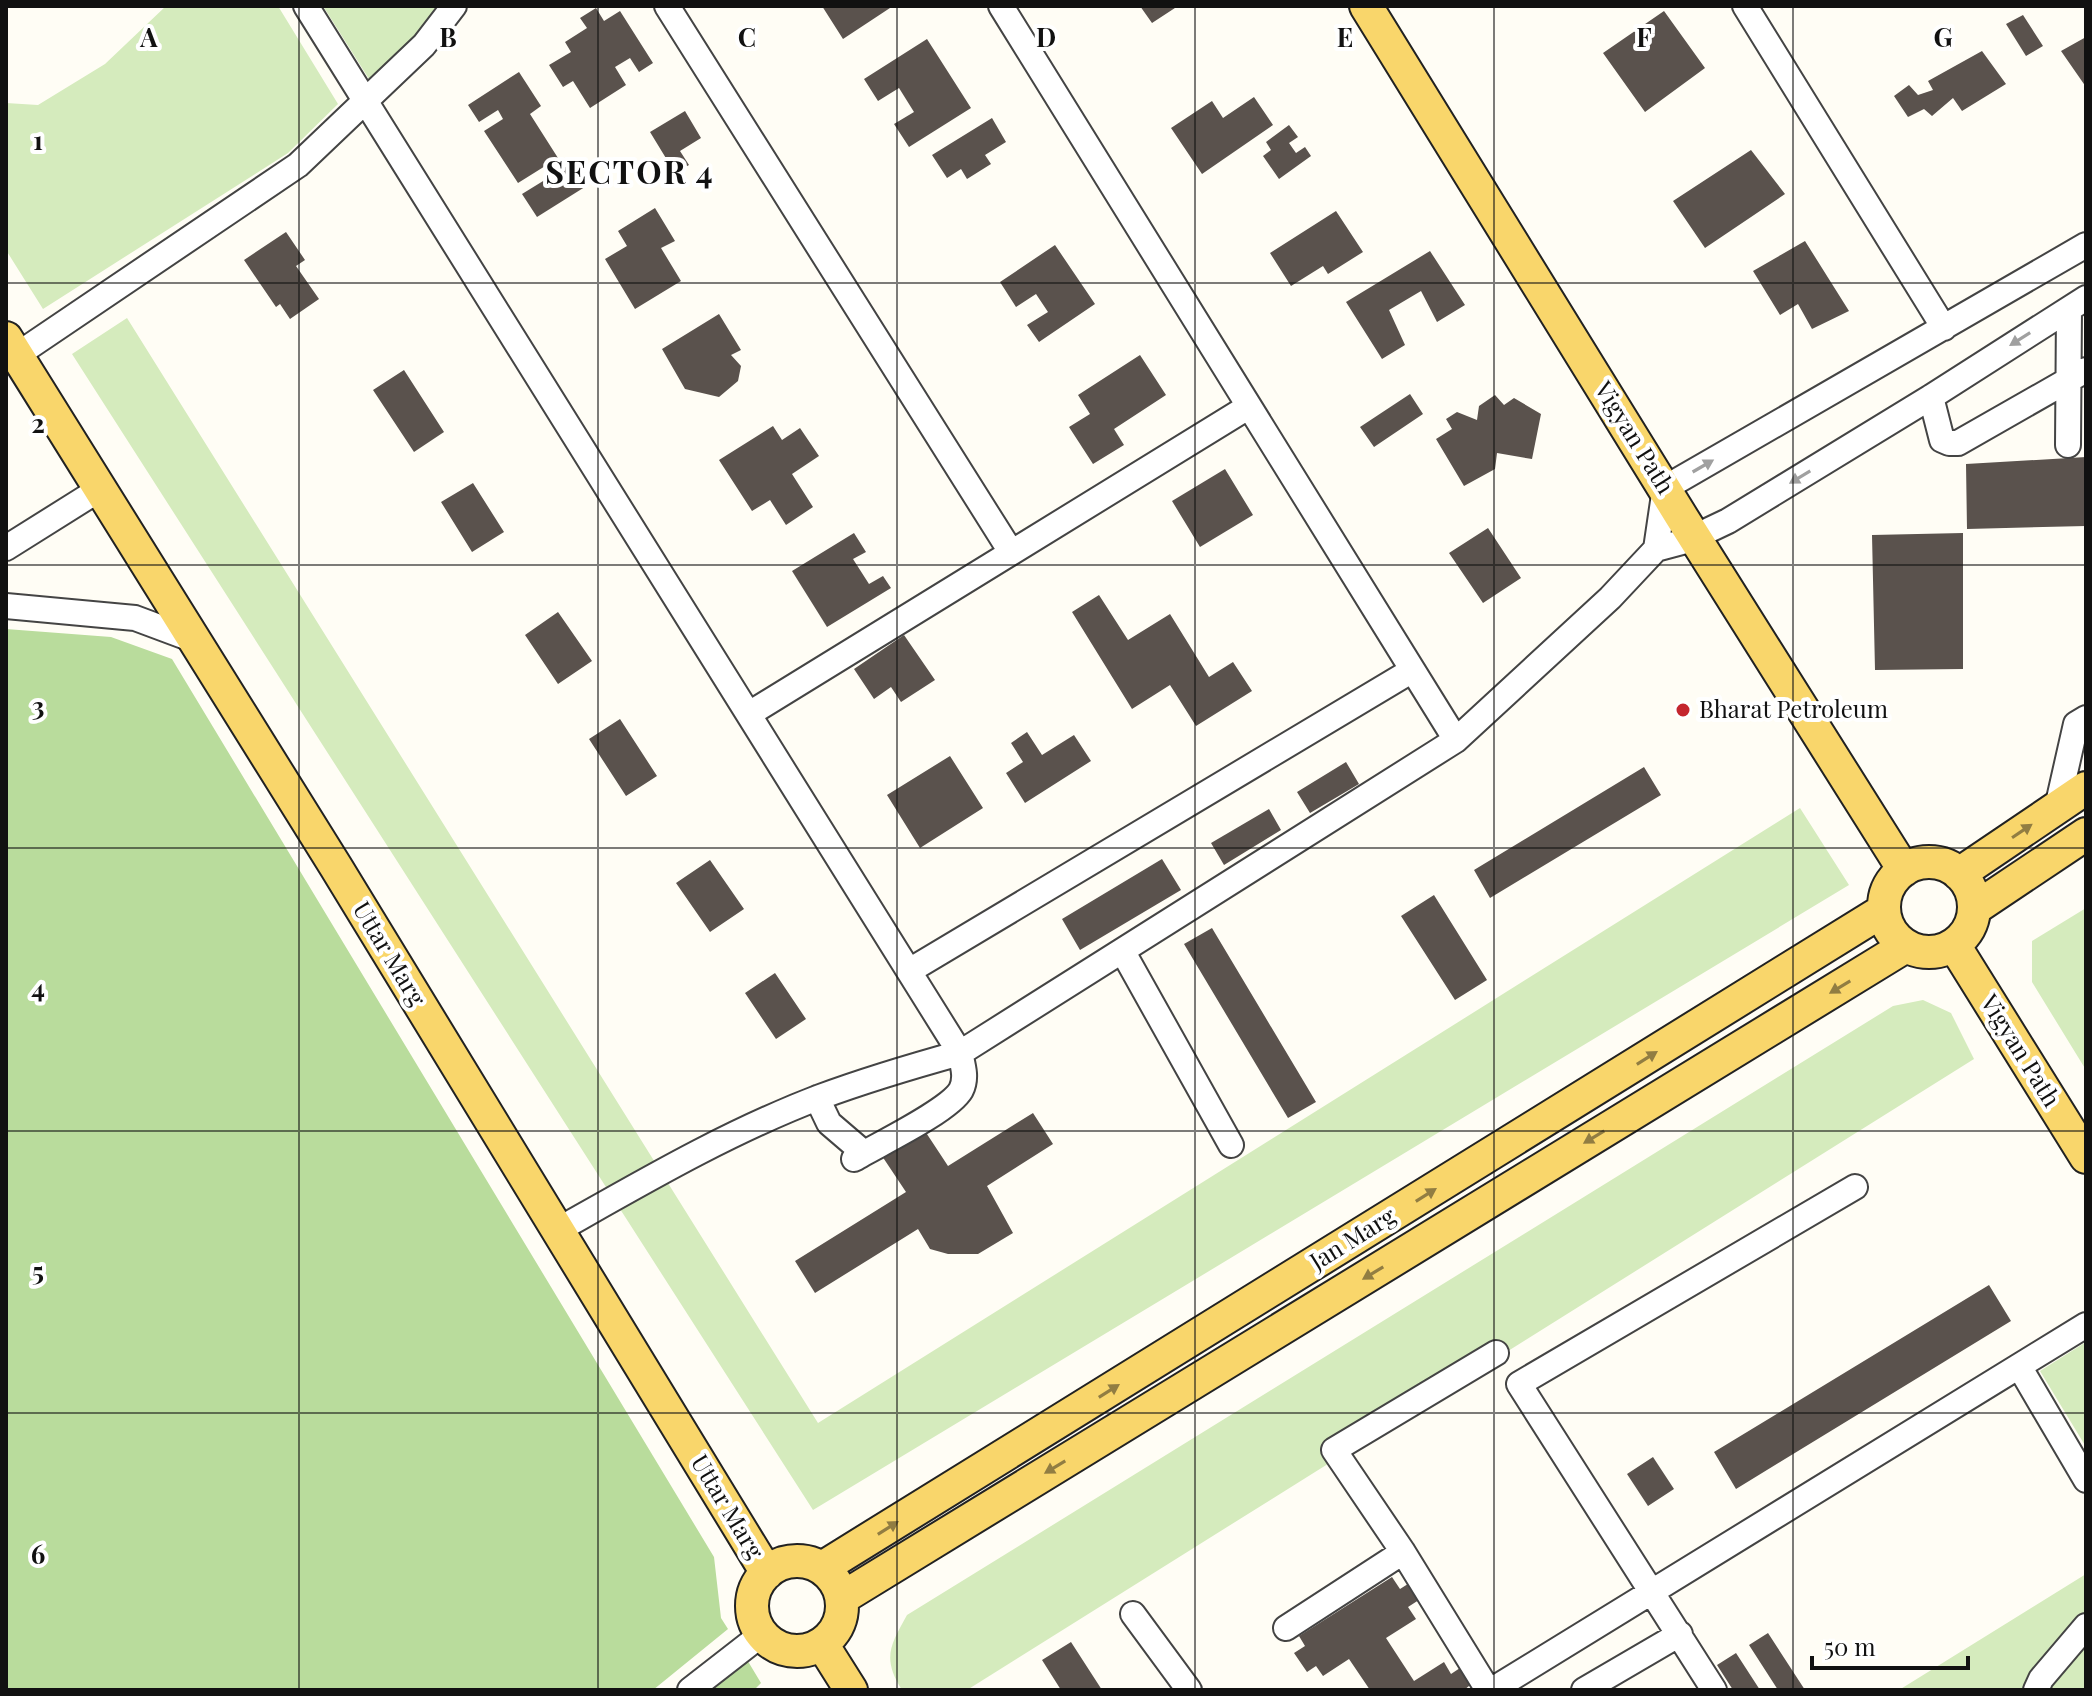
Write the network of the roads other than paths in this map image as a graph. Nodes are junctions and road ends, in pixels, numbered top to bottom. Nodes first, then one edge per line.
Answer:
1 (306, 6) edge
2 (454, 6) edge
3 (667, 6) edge
4 (1001, 6) edge
5 (1366, 6) edge
6 (1745, 6) edge
7 (366, 101) junction
8 (2086, 245) edge
9 (2077, 303) edge
10 (1944, 328) junction
11 (11, 346) edge
12 (2078, 375) edge
13 (1931, 397) junction
14 (1248, 407) junction
15 (2068, 445) dead end
16 (1665, 488) junction
17 (100, 489) junction
18 (1694, 537) junction
19 (6, 548) edge
20 (1656, 549) junction
21 (1011, 552) junction
22 (6, 606) edge
23 (194, 640) junction
24 (1411, 671) junction
25 (749, 714) junction
26 (2086, 718) edge
27 (1456, 740) junction
28 (2086, 788) edge
29 (2057, 808) junction
30 (2086, 834) edge
31 (1904, 870) junction
32 (1959, 874) junction
33 (1974, 909) junction
34 (1884, 910) junction
35 (1954, 945) junction
36 (1906, 946) junction
37 (1123, 952) junction
38 (909, 971) junction
39 (960, 1053) junction
40 (817, 1098) junction
41 (1231, 1145) dead end
42 (2086, 1157) edge
43 (1855, 1187) dead end
44 (558, 1230) junction
45 (2086, 1325) edge
46 (2019, 1366) junction
47 (1519, 1384) junction
48 (2086, 1480) edge
49 (1403, 1552) junction
50 (822, 1568) junction
51 (767, 1573) junction
52 (1652, 1590) junction
53 (842, 1598) junction
54 (1133, 1614) dead end
55 (2086, 1626) edge
56 (1286, 1628) dead end
57 (762, 1634) junction
58 (1680, 1634) junction
59 (822, 1644) junction
60 (690, 1690) edge
61 (851, 1690) edge
62 (1189, 1690) edge
63 (1490, 1690) edge
64 (1584, 1690) edge
65 (1714, 1690) edge
66 (2036, 1690) edge

1 - 7 street
2 - 7 street
3 - 21 street
4 - 14 street
5 - 16 main road, Vigyan Path
6 - 10 street
7 - 11 street
7 - 25 street
8 - 10 street
9 - 12 street
9 -> 13 street
16 -> 10 street
11 - 17 main road, Uttar Marg
12 - 13 street
12 - 15 street
13 -> 18 street
14 - 21 street
14 - 24 street
16 - 18 main road, Vigyan Path
16 - 20 street
17 - 19 street
17 - 23 main road, Uttar Marg
18 - 20 street
18 - 31 main road, Vigyan Path
20 - 27 street
21 - 25 street
22 - 23 street
23 - 44 main road, Uttar Marg
24 - 27 street
24 - 38 street
25 - 38 street
26 - 29 street
27 - 37 street
28 - 29 main road
32 -> 29 main road
30 - 33 main road
31 - 32 main road
31 - 34 main road
32 - 33 main road
33 - 35 main road
34 - 36 main road
50 -> 34 main road, Jan Marg
35 - 36 main road
35 - 42 main road, Vigyan Path
36 -> 53 main road, Jan Marg
37 - 39 street
37 - 41 street
38 - 39 street
39 - 40 street
39 - 40 street
40 - 44 street
43 - 47 street
44 - 51 main road, Uttar Marg
45 - 46 street
46 - 48 street
46 - 52 street
47 - 49 street
47 - 52 street
49 - 56 street
49 - 63 street
50 - 51 main road
50 - 53 main road
51 - 57 main road
52 - 58 street
52 - 63 street
53 - 59 main road
54 - 62 street
55 - 66 street
57 - 59 main road
57 - 60 street
58 - 64 street
58 - 65 street
59 - 61 main road

